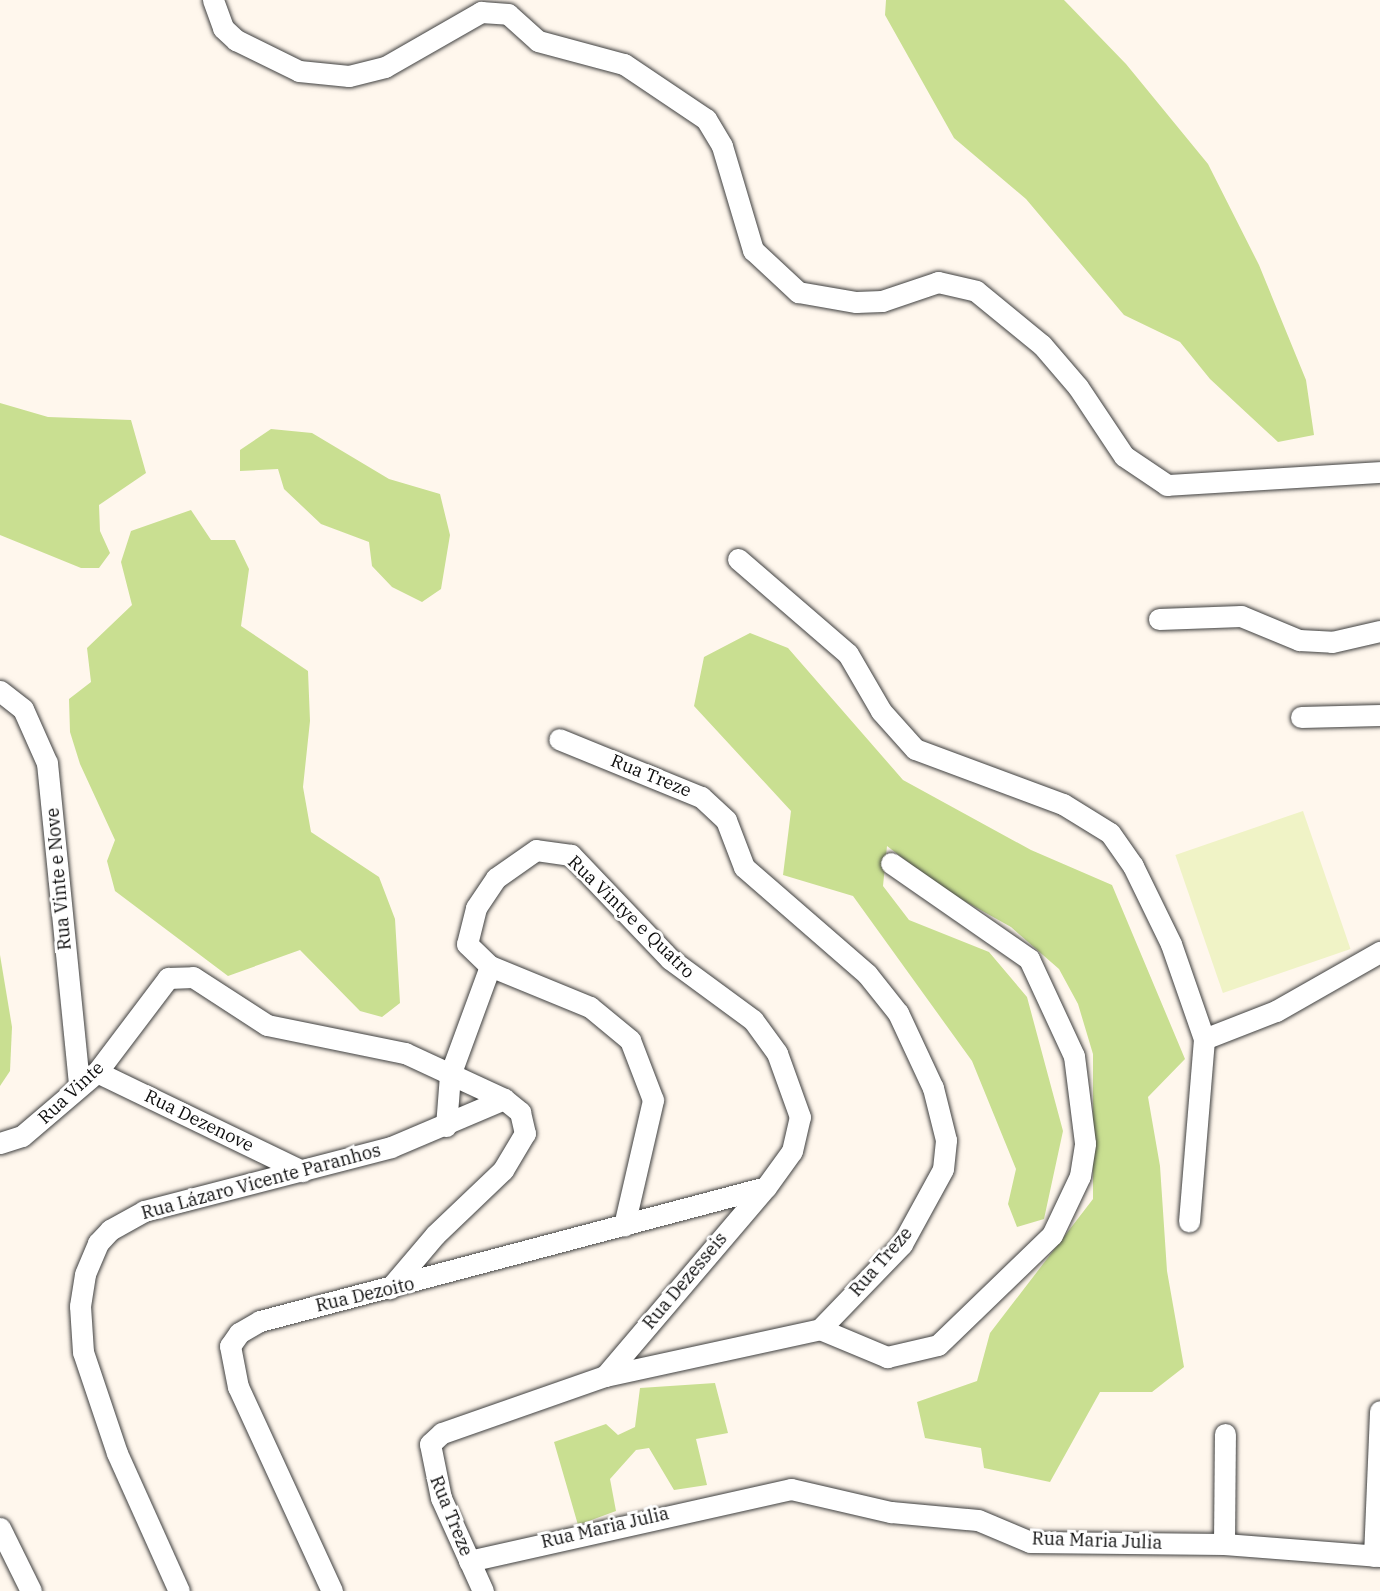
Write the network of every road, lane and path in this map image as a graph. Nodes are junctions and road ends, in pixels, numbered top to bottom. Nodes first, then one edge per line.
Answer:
1 (213, 0) edge
2 (1380, 472) edge
3 (738, 560) dead end
4 (1159, 619) dead end
5 (1380, 631) edge
6 (0, 691) edge
7 (1380, 715) edge
8 (1300, 717) dead end
9 (559, 739) dead end
10 (891, 863) dead end
11 (1380, 952) edge
12 (490, 966) junction
13 (1204, 1039) junction
14 (97, 1072) junction
15 (450, 1075) junction
16 (79, 1084) junction
17 (504, 1099) junction
18 (446, 1126) junction
19 (0, 1143) edge
20 (302, 1171) junction
21 (766, 1187) junction
22 (1189, 1221) dead end
23 (624, 1226) junction
24 (423, 1248) junction
25 (436, 1278) junction
26 (390, 1288) junction
27 (820, 1329) junction
28 (605, 1376) junction
29 (1380, 1411) edge
30 (1225, 1434) dead end
31 (0, 1528) edge
32 (1224, 1544) junction
33 (1377, 1556) edge
34 (469, 1561) junction
35 (31, 1591) edge
36 (179, 1591) edge
37 (332, 1591) edge
38 (483, 1591) edge

1 - 2 street
3 - 13 street
4 - 5 street
6 - 16 street, Rua Vinte e Nove
7 - 8 street
9 - 27 street, Rua Treze
10 - 27 street
11 - 13 street
12 - 15 street
12 - 21 street, Rua Vintye e Quatro
12 - 23 street
13 - 22 street
14 - 15 street, Rua Vinte
14 - 16 street, Rua Vinte
14 - 20 street, Rua Dezenove
15 - 17 street
15 - 18 street
16 - 19 street, Rua Vinte
17 - 18 street, Rua Lázaro Vicente Paranhos
17 - 24 street
18 - 20 street, Rua Lázaro Vicente Paranhos
20 - 36 street, Rua Lázaro Vicente Paranhos
21 - 23 street, Rua Dezoito
21 - 28 street, Rua Dezesseis
23 - 25 street, Rua Dezoito
24 - 25 street
24 - 26 street
25 - 26 street, Rua Dezoito
26 - 37 street, Rua Dezoito
27 - 28 street, Rua Treze
28 - 34 street, Rua Treze
29 - 33 street
30 - 32 street
31 - 35 street
32 - 33 street, Rua Maria Julia
32 - 34 street, Rua Maria Julia
34 - 38 street, Rua Treze

